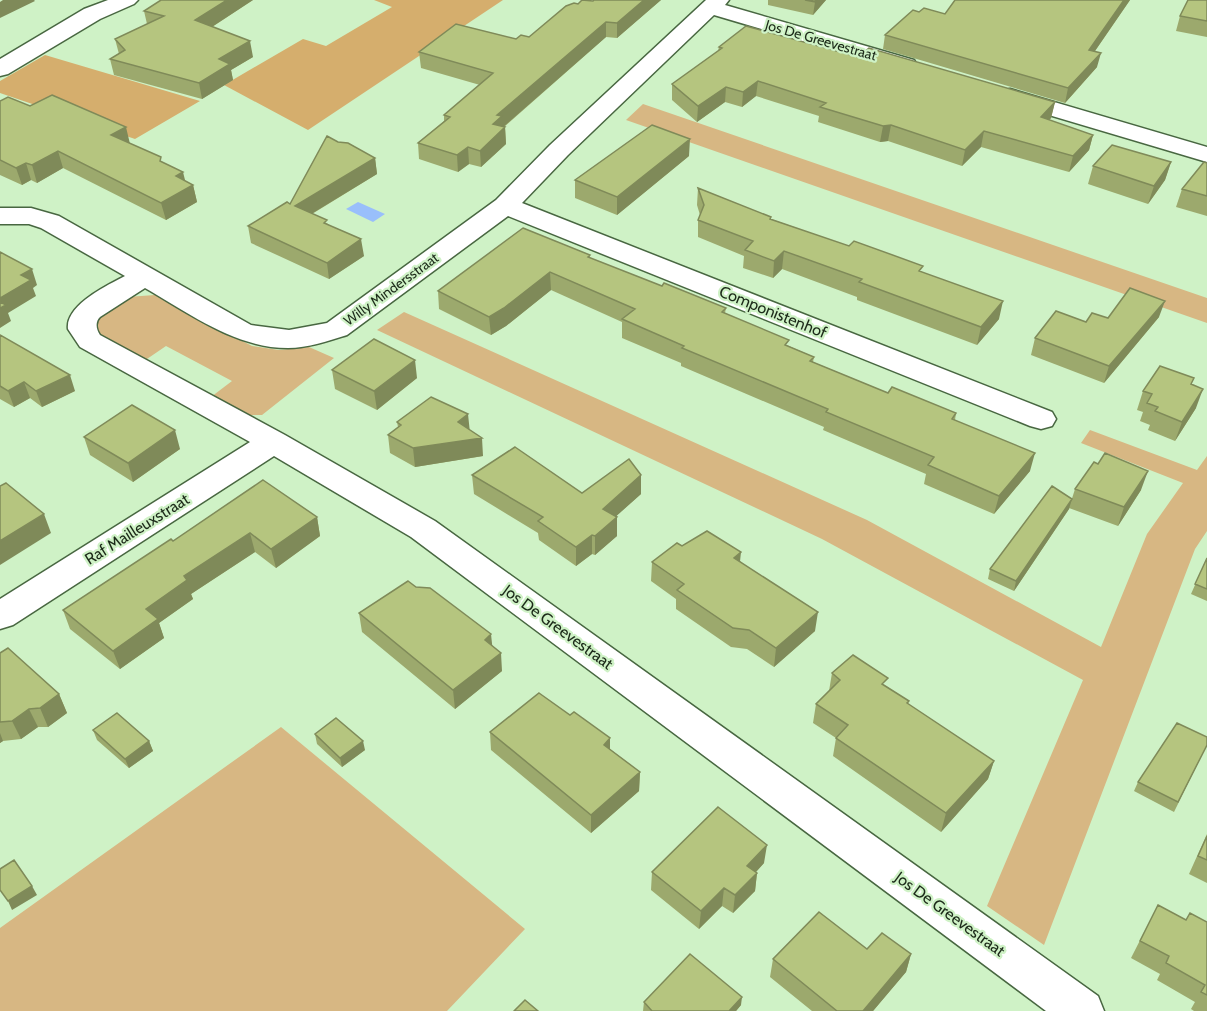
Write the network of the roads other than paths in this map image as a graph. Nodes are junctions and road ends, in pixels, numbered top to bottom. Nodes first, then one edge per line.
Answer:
1 (127, 0) edge
2 (714, 4) edge
3 (0, 69) edge
4 (931, 73) edge
5 (987, 89) edge
6 (1207, 154) edge
7 (505, 206) junction
8 (0, 216) edge
9 (144, 277) junction
10 (1041, 419) dead end
11 (274, 442) junction
12 (0, 616) edge
13 (1082, 1011) edge

1 - 3 street
2 - 4 street, Jos De Greevestraat
2 - 7 street, Willy Mindersstraat
5 - 6 street
7 - 9 street, Willy Mindersstraat
7 - 10 street, Componistenhof
8 - 9 street, Willy Mindersstraat
9 - 11 street, Jos De Greevestraat
11 - 12 street, Raf Mailleuxstraat
11 - 13 street, Jos De Greevestraat

